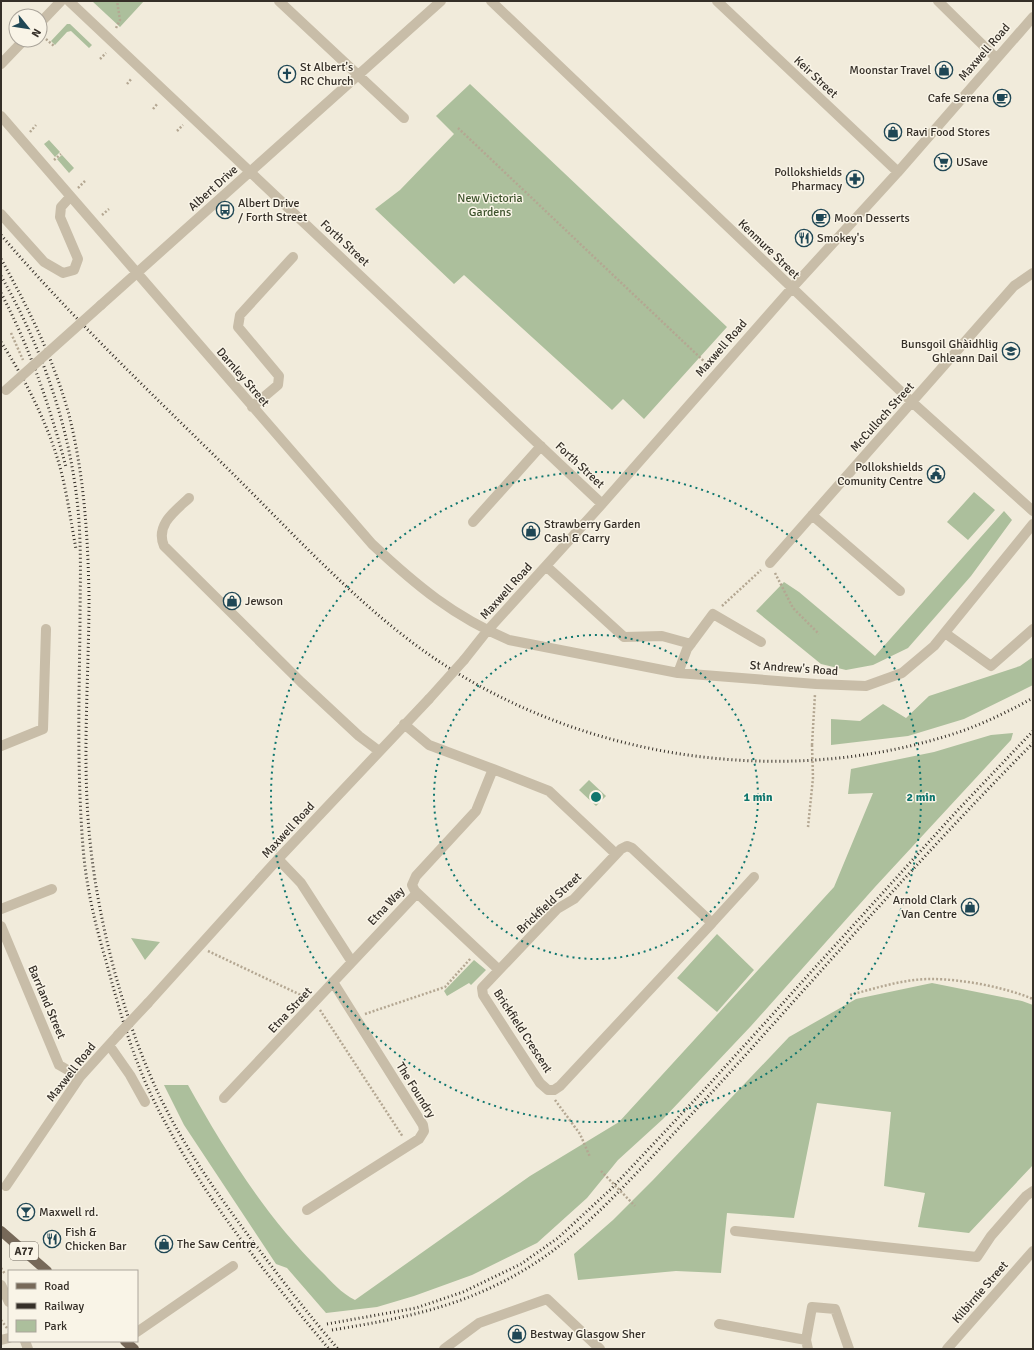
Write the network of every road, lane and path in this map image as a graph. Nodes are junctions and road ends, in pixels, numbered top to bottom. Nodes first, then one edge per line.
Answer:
1 (61, 1) edge
2 (69, 1) edge
3 (117, 1) edge
4 (279, 1) edge
5 (441, 1) edge
6 (491, 1) edge
7 (717, 1) edge
8 (942, 2) edge
9 (48, 15) edge
10 (1033, 17) edge
11 (116, 28) dead end
12 (48, 41) edge
13 (54, 46) dead end
14 (16, 48) edge
15 (106, 53) dead end
16 (996, 58) junction
17 (100, 59) dead end
18 (1, 64) edge
19 (357, 75) junction
20 (132, 78) dead end
21 (127, 84) dead end
22 (158, 103) dead end
23 (153, 109) dead end
24 (1, 116) edge
25 (404, 118) dead end
26 (36, 125) dead end
27 (182, 126) dead end
28 (458, 128) dead end
29 (30, 132) dead end
30 (177, 132) dead end
31 (61, 154) dead end
32 (54, 160) dead end
33 (251, 171) junction
34 (898, 172) junction
35 (85, 181) dead end
36 (78, 188) dead end
37 (70, 197) junction
38 (109, 209) dead end
39 (1, 214) edge
40 (102, 215) dead end
41 (293, 257) dead end
42 (136, 274) junction
43 (1033, 274) edge
44 (792, 288) junction
45 (11, 333) dead end
46 (22, 356) dead end
47 (717, 373) junction
48 (3, 391) edge
49 (913, 402) junction
50 (252, 407) junction
51 (541, 446) junction
52 (189, 498) dead end
53 (602, 504) junction
54 (1033, 511) edge
55 (812, 515) junction
56 (473, 522) dead end
57 (1033, 524) edge
58 (1029, 537) edge
59 (770, 563) junction
60 (546, 566) junction
61 (900, 591) dead end
62 (712, 614) junction
63 (46, 629) dead end
64 (1033, 629) edge
65 (487, 631) junction
66 (945, 633) junction
67 (819, 634) dead end
68 (761, 642) dead end
69 (691, 644) junction
70 (678, 673) junction
71 (816, 684) junction
72 (404, 724) junction
73 (1, 746) edge
74 (380, 751) junction
75 (493, 769) junction
76 (808, 827) dead end
77 (616, 854) junction
78 (278, 859) junction
79 (754, 877) dead end
80 (52, 889) dead end
81 (417, 893) junction
82 (1, 909) edge
83 (712, 923) junction
84 (1, 926) edge
85 (375, 938) joint
86 (198, 947) junction
87 (478, 950) junction
88 (352, 962) junction
89 (498, 969) junction
90 (333, 982) junction
91 (850, 995) dead end
92 (1033, 998) edge
93 (315, 1002) junction
94 (356, 1018) junction
95 (109, 1045) junction
96 (80, 1077) junction
97 (551, 1091) junction
98 (224, 1098) dead end
99 (145, 1102) dead end
100 (409, 1145) junction
101 (590, 1157) dead end
102 (601, 1171) dead end
103 (6, 1186) dead end
104 (1033, 1191) edge
105 (635, 1206) dead end
106 (307, 1210) dead end
107 (1, 1231) edge
108 (735, 1231) dead end
109 (1033, 1251) edge
110 (234, 1266) dead end
111 (46, 1270) edge
112 (1, 1285) edge
113 (8, 1300) edge
114 (719, 1324) dead end
115 (138, 1331) edge
116 (126, 1342) edge
117 (807, 1344) edge
118 (134, 1349) edge
119 (444, 1349) edge
120 (600, 1349) edge
121 (848, 1349) edge
122 (947, 1349) edge

1 - 9 street
2 - 33 street, Forth Street
3 - 11 path
4 - 19 street
5 - 19 street, Albert Drive
6 - 44 street, Kenmure Street
7 - 34 street, Keir Street
8 - 16 street
10 - 16 street, Maxwell Road
12 - 13 path
14 - 18 street
15 - 17 path
16 - 34 street, Maxwell Road
19 - 25 street
19 - 33 street, Albert Drive
20 - 21 path
22 - 23 path
24 - 37 street, Darnley Street
26 - 29 path
27 - 30 path
28 - 47 path
31 - 32 path
33 - 42 street, Albert Drive
33 - 51 street, Forth Street
34 - 44 street, Maxwell Road
35 - 36 path
37 - 39 street
37 - 42 street, Darnley Street
38 - 40 path
41 - 50 street
42 - 48 street, Albert Drive, bridge
42 - 50 street, Darnley Street
43 - 49 street, McCulloch Street
44 - 47 street, Maxwell Road
44 - 49 street, Kenmure Street
45 - 46 path
47 - 53 street, Maxwell Road
49 - 54 street, Kenmure Street
49 - 55 street, McCulloch Street
50 - 65 street, Darnley Street
51 - 53 street, Forth Street
51 - 56 street
52 - 74 street
53 - 60 street, Maxwell Road
55 - 59 street, McCulloch Street
55 - 61 street
57 - 58 street, St Andrew's Road
58 - 66 street, St Andrew's Road
59 - 62 path
59 - 67 path
60 - 65 street, Maxwell Road
60 - 69 street
62 - 68 street
62 - 69 street
63 - 73 street
64 - 66 street
65 - 70 street, St Andrew's Road
65 - 72 street, Maxwell Road, bridge
66 - 71 street, St Andrew's Road
69 - 70 street
70 - 71 street, St Andrew's Road
71 - 76 path, bridge
72 - 74 street, Maxwell Road
72 - 75 street
74 - 78 street, Maxwell Road
75 - 77 street
75 - 81 street
77 - 83 street
77 - 89 street, Brickfield Street
78 - 86 street, Maxwell Road
78 - 88 street
79 - 83 street, Brickfield Crescent
80 - 82 street
81 - 85 street, Etna Way
81 - 87 street, Brickfield Crescent
83 - 97 street, Brickfield Crescent
84 - 96 street, Barrland Street
85 - 88 street, Etna Street
86 - 93 path
86 - 95 street, Maxwell Road, bridge
87 - 89 street, Brickfield Crescent
87 - 94 path
88 - 90 street, Etna Street
89 - 97 street, Brickfield Crescent
90 - 93 street, Etna Street
90 - 94 street, The Foundry
91 - 92 path
93 - 98 street, Etna Street
93 - 100 path
94 - 100 street, The Foundry
95 - 96 street, Maxwell Road
95 - 99 street
96 - 103 street, Maxwell Road
97 - 101 path
100 - 106 street, The Foundry
102 - 105 path, bridge
104 - 108 street
107 - 111 main road, A77
109 - 122 street, Kilbirnie Street
110 - 115 street
112 - 113 street
114 - 117 street
116 - 118 main road
117 - 121 street
119 - 120 street

